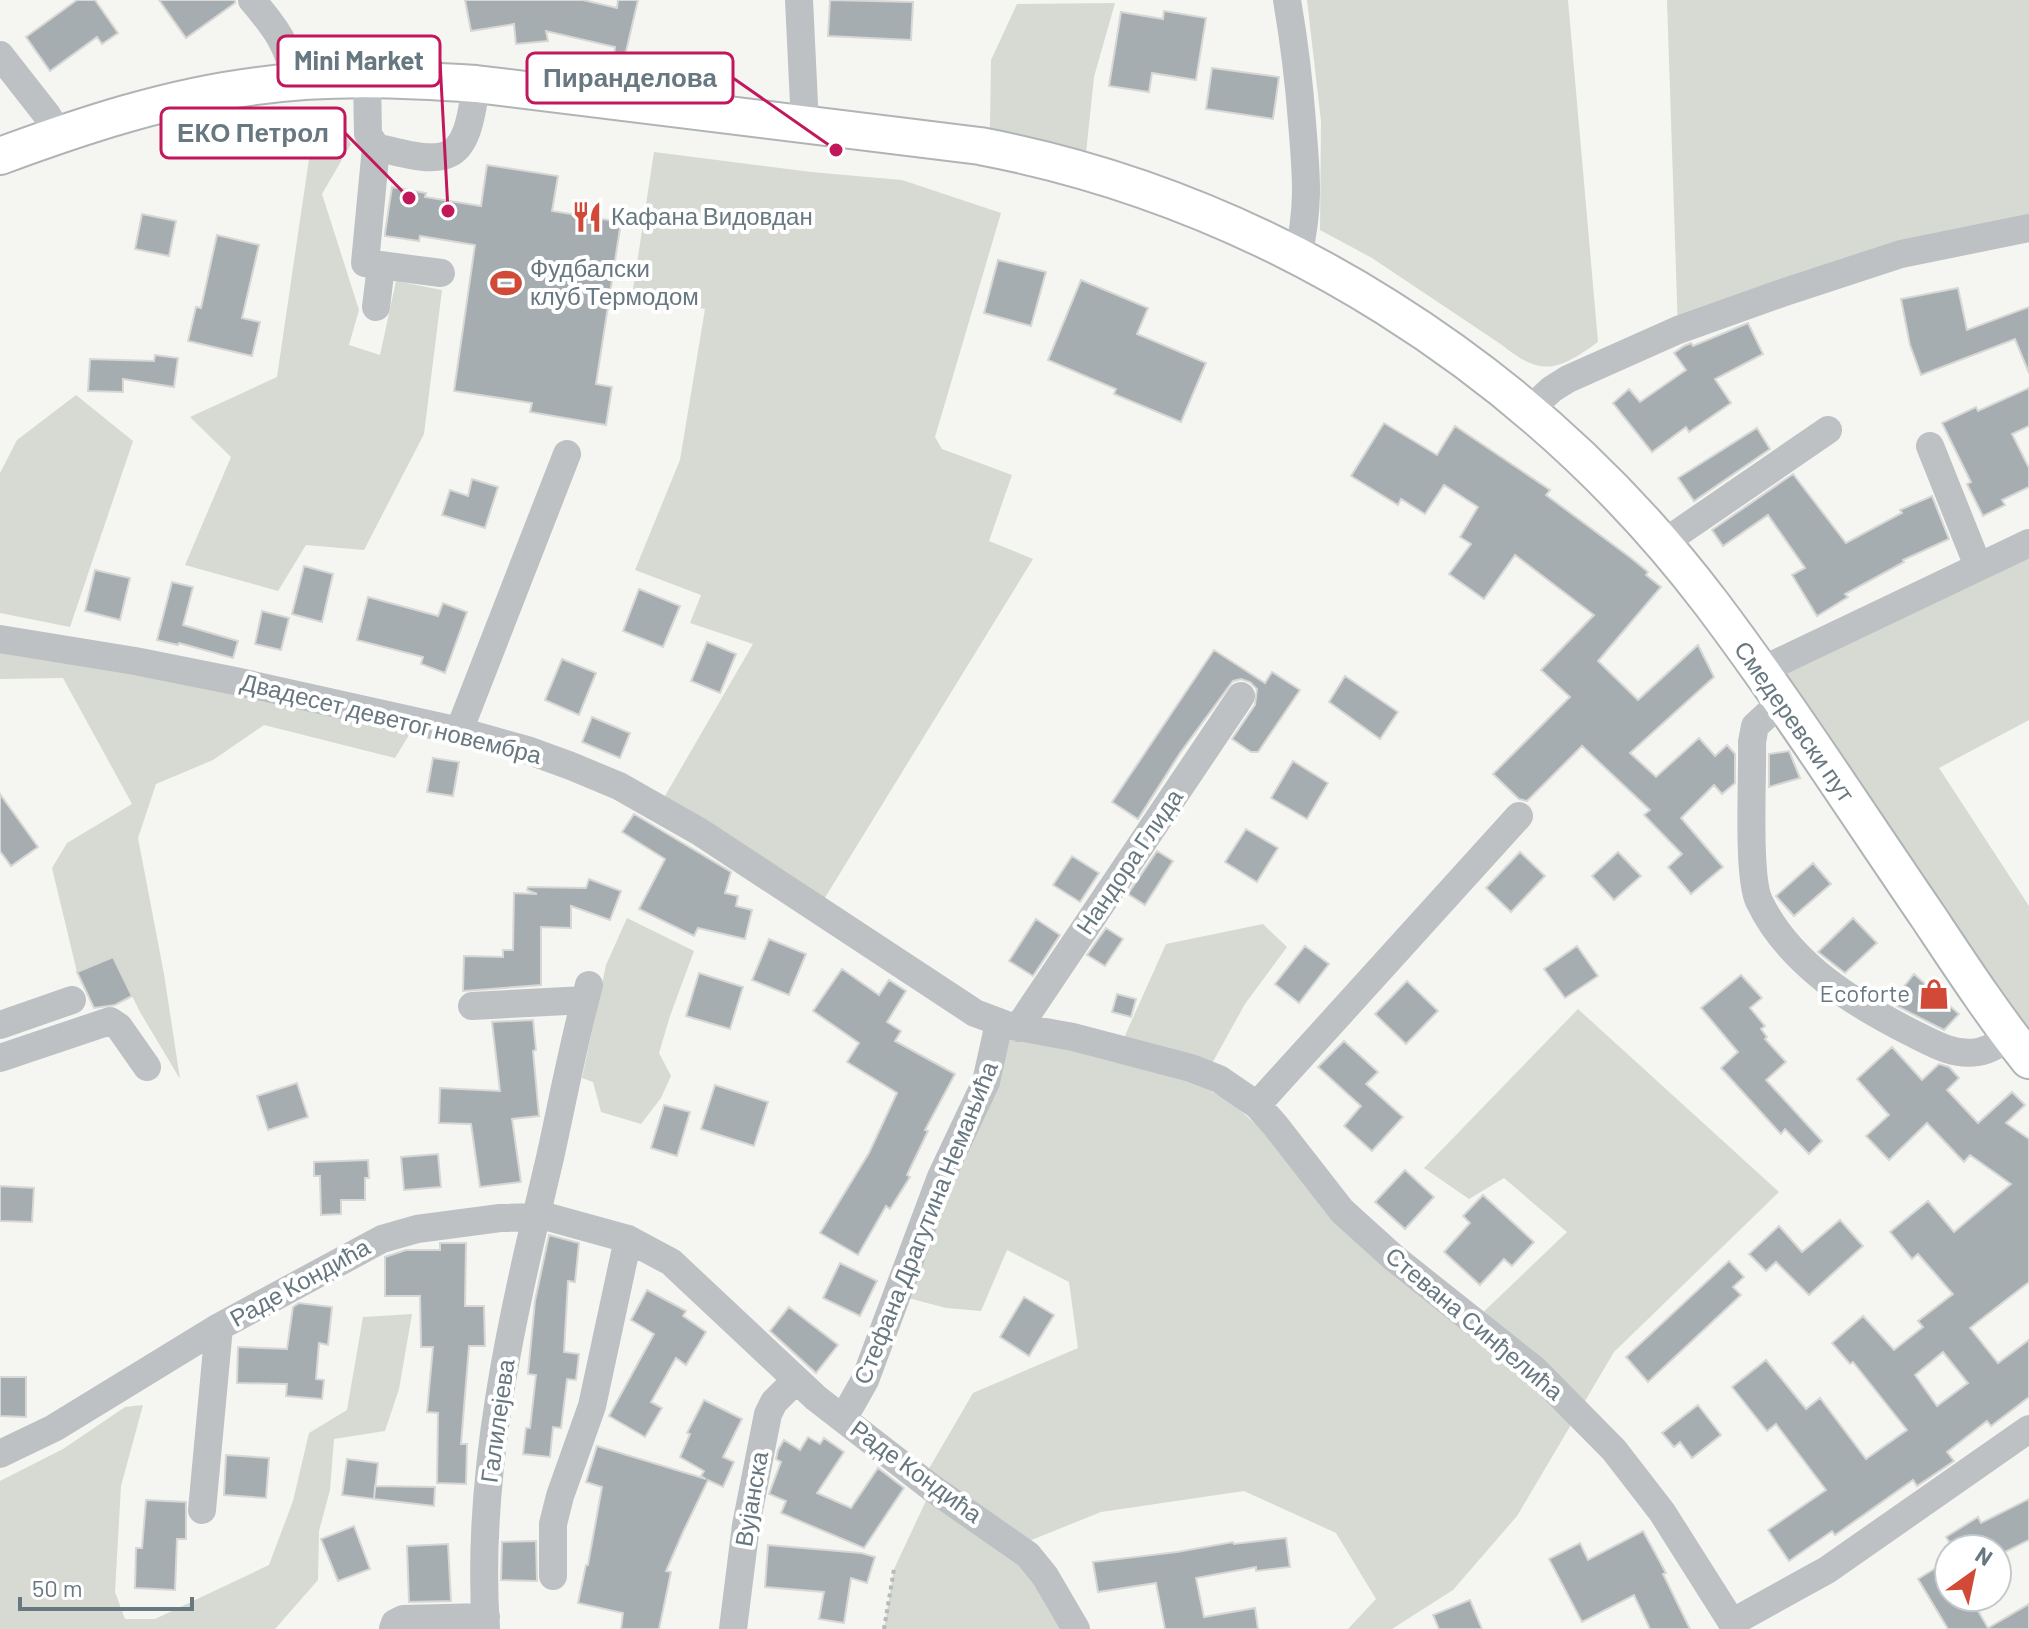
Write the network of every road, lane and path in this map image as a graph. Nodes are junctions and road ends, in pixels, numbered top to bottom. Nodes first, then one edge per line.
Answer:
1 (252, 0) edge
2 (799, 0) edge
3 (1287, 0) edge
4 (0, 55) edge
5 (367, 79) junction
6 (294, 82) junction
7 (476, 84) junction
8 (805, 124) junction
9 (59, 135) junction
10 (376, 147) junction
11 (0, 156) edge
12 (2029, 228) edge
13 (1298, 256) junction
14 (381, 266) junction
15 (441, 273) dead end
16 (376, 307) dead end
17 (1528, 411) junction
18 (1828, 430) dead end
19 (1930, 446) dead end
20 (567, 454) dead end
21 (2029, 543) edge
22 (1662, 544) junction
23 (1978, 566) junction
24 (0, 639) edge
25 (1760, 671) junction
26 (1241, 696) dead end
27 (1781, 702) junction
28 (459, 731) junction
29 (1519, 816) dead end
30 (72, 1000) dead end
31 (472, 1006) dead end
32 (0, 1025) edge
33 (1009, 1025) junction
34 (2020, 1048) edge
35 (0, 1058) edge
36 (147, 1067) dead end
37 (1257, 1105) junction
38 (536, 1215) junction
39 (628, 1239) junction
40 (219, 1327) junction
41 (796, 1380) junction
42 (843, 1419) junction
43 (2029, 1429) edge
44 (0, 1454) edge
45 (202, 1510) dead end
46 (894, 1569) dead end
47 (553, 1576) dead end
48 (486, 1623) edge
49 (1735, 1626) edge
50 (393, 1629) edge
51 (733, 1629) edge
52 (884, 1629) edge
53 (1076, 1629) edge

1 - 6 street
2 - 8 street
3 - 13 street
4 - 9 street
5 - 6 main road, Смедеревски пут
5 - 7 main road, Смедеревски пут
5 - 10 street
6 - 9 main road, Смедеревски пут
7 - 8 main road, Смедеревски пут
7 - 10 street
8 - 13 main road, Смедеревски пут
9 - 11 main road, Смедеревски пут
10 - 14 street
12 - 17 street
13 - 17 main road, Смедеревски пут
14 - 15 street
14 - 16 street
17 - 22 main road, Смедеревски пут
18 - 22 street
19 - 23 street
20 - 28 street
21 - 23 street
22 - 25 main road, Смедеревски пут
23 - 25 street
24 - 28 street, Двадесет деветог новембра
25 - 27 main road, Смедеревски пут
26 - 33 street, Нандора Глида
27 - 34 main road, Смедеревски пут
27 - 34 street
28 - 33 street, Двадесет деветог новембра
29 - 37 street
30 - 32 street
31 - 38 street, Галилејева
33 - 37 street, Стевана Синђелића
33 - 42 street, Стефана Драгутина Немањића
35 - 36 street
37 - 49 street, Стевана Синђелића
38 - 39 street, Раде Кондића
38 - 40 street, Раде Кондића
38 - 48 street, Галилејева
39 - 41 street, Раде Кондића
39 - 47 street
40 - 44 street, Раде Кондића
40 - 45 street
41 - 42 street, Раде Кондића
41 - 51 street, Вујанска
42 - 53 street, Раде Кондића
43 - 49 street
46 - 52 path
48 - 50 street

